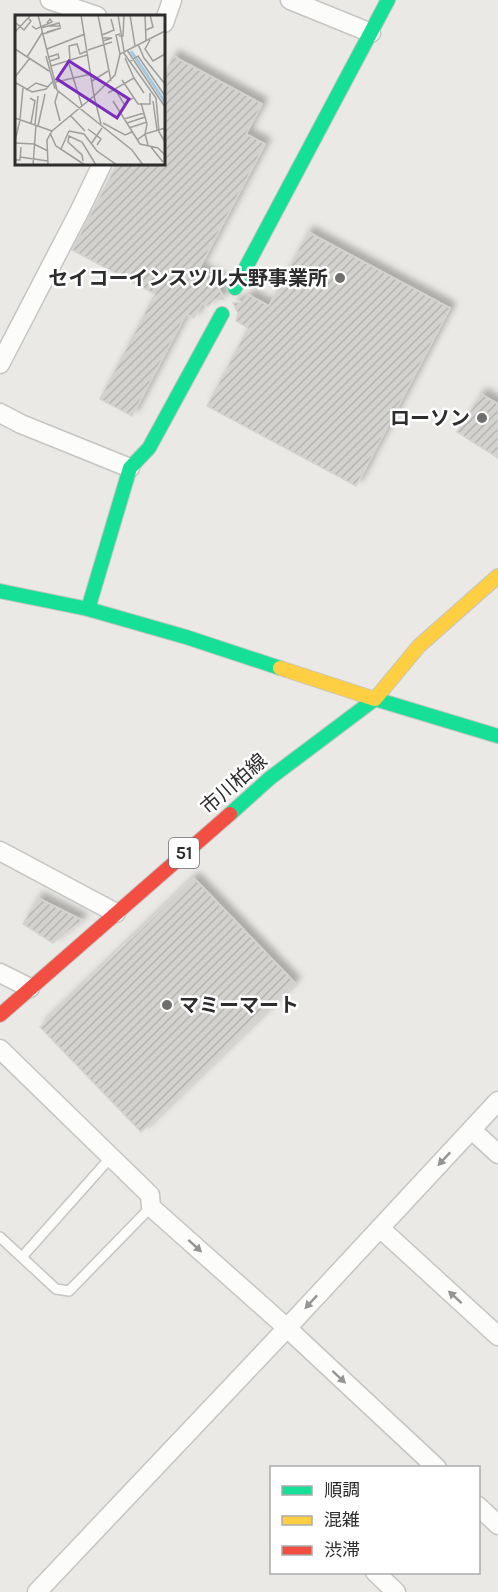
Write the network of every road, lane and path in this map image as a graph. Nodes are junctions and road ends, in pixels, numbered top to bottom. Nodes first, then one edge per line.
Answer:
1 (50, 0) edge
2 (172, 0) edge
3 (290, 0) edge
4 (388, 0) edge
5 (94, 15) edge
6 (165, 20) edge
7 (371, 33) junction
8 (102, 165) edge
9 (235, 288) dead end
10 (222, 314) dead end
11 (0, 364) edge
12 (0, 413) edge
13 (130, 468) junction
14 (498, 576) edge
15 (0, 591) edge
16 (88, 609) junction
17 (375, 699) junction
18 (498, 736) edge
19 (0, 851) edge
20 (116, 913) junction
21 (0, 973) edge
22 (30, 988) junction
23 (0, 1015) edge
24 (0, 1049) edge
25 (498, 1101) edge
26 (472, 1130) junction
27 (498, 1154) edge
28 (111, 1157) junction
29 (151, 1207) junction
30 (380, 1228) junction
31 (0, 1237) edge
32 (22, 1257) junction
33 (287, 1328) junction
34 (498, 1336) edge
35 (435, 1466) edge
36 (480, 1508) edge
37 (498, 1525) edge
38 (377, 1574) edge
39 (37, 1592) edge
40 (396, 1592) edge

1 - 5 street
2 - 6 street
3 - 7 street
4 - 7 street
7 - 9 street
8 - 11 street
10 - 13 street
12 - 13 street
13 - 16 street
14 - 17 street, 市川柏線
15 - 16 street
16 - 17 street
17 - 18 street
17 - 20 street, 市川柏線 / 51
19 - 20 street
20 - 22 street, 市川柏線 / 51
21 - 22 street
22 - 23 street, 市川柏線 / 51
24 - 28 street
25 - 26 street
26 - 27 street
26 -> 30 street
28 - 29 street
28 - 32 lane
29 - 32 lane
29 -> 33 street
30 -> 33 street
34 -> 30 street
31 - 32 lane
33 -> 35 street
33 - 39 street
36 - 37 street
38 - 40 street

